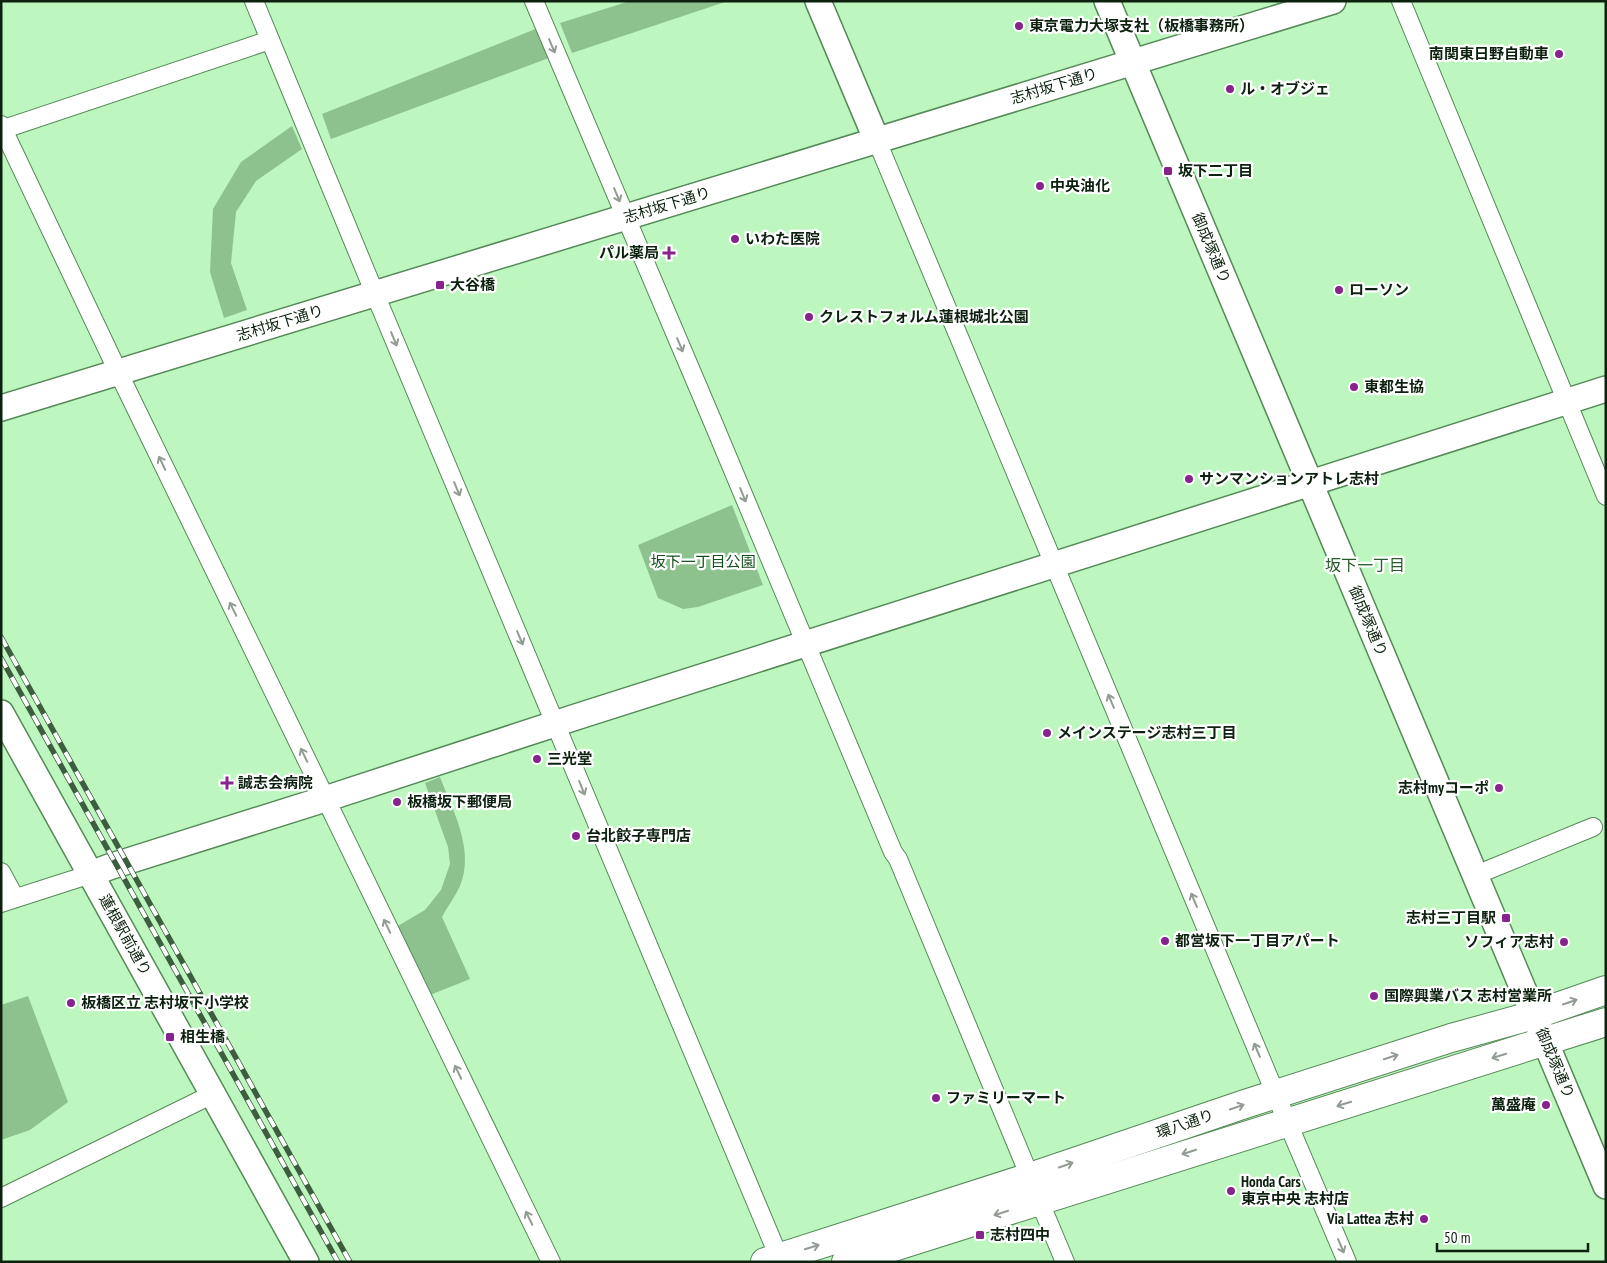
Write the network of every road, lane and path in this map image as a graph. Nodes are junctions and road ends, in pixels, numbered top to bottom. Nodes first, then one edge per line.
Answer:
1 (254, 1) edge
2 (534, 1) edge
3 (818, 1) edge
4 (1107, 1) edge
5 (1332, 1) edge
6 (1400, 1) edge
7 (270, 40) junction
8 (1132, 63) junction
9 (2, 128) edge
10 (877, 141) junction
11 (626, 217) junction
12 (375, 294) junction
13 (118, 372) junction
14 (1606, 389) edge
15 (1566, 402) junction
16 (1, 408) edge
17 (1310, 484) junction
18 (1606, 496) edge
19 (1054, 565) junction
20 (805, 645) junction
21 (1, 713) edge
22 (557, 724) junction
23 (325, 799) junction
24 (1593, 827) dead end
25 (1488, 870) dead end
26 (1, 872) edge
27 (91, 874) junction
28 (8, 901) edge
29 (1606, 990) edge
30 (1534, 1015) junction
31 (1606, 1022) edge
32 (1545, 1040) junction
33 (213, 1094) junction
34 (1276, 1095) junction
35 (1288, 1121) junction
36 (1606, 1186) edge
37 (1034, 1189) junction
38 (1, 1198) edge
39 (775, 1260) edge
40 (306, 1262) edge
41 (551, 1262) edge
42 (846, 1262) edge
43 (1064, 1262) edge
44 (1347, 1262) edge

1 - 7 street
2 -> 11 street
3 - 10 street
4 - 8 street, 御成塚通り
5 - 8 street, 志村坂下通り
6 - 15 street
7 - 9 street
7 - 12 street
8 - 10 street, 志村坂下通り
8 - 17 street, 御成塚通り
9 - 13 street
10 - 11 street, 志村坂下通り
10 - 19 street
11 - 12 street, 志村坂下通り
11 -> 20 street
12 - 13 street, 志村坂下通り
12 -> 22 street
13 - 16 street, 志村坂下通り
23 -> 13 street
14 - 15 street
15 - 17 street
15 - 18 street
17 - 19 street
17 - 30 street, 御成塚通り
19 - 20 street
34 -> 19 street
20 - 22 street
20 - 37 street
21 - 27 street, 蓮根駅前通り
22 - 23 street
22 -> 39 street
23 - 27 street
41 -> 23 street
24 - 25 street
26 - 28 street
27 - 28 street
27 - 33 street, 蓮根駅前通り
30 -> 29 main road, 環八通り
30 - 32 street, 御成塚通り
34 -> 30 main road, 環八通り
31 - 32 main road, 環八通り
32 -> 35 main road, 環八通り
32 - 36 street, 御成塚通り
33 - 38 street
33 - 40 street, 蓮根駅前通り
34 - 35 street
37 -> 34 main road, 環八通り
35 -> 37 main road, 環八通り
35 -> 44 street
39 -> 37 main road, 環八通り
37 -> 42 main road, 環八通り
37 - 43 street

